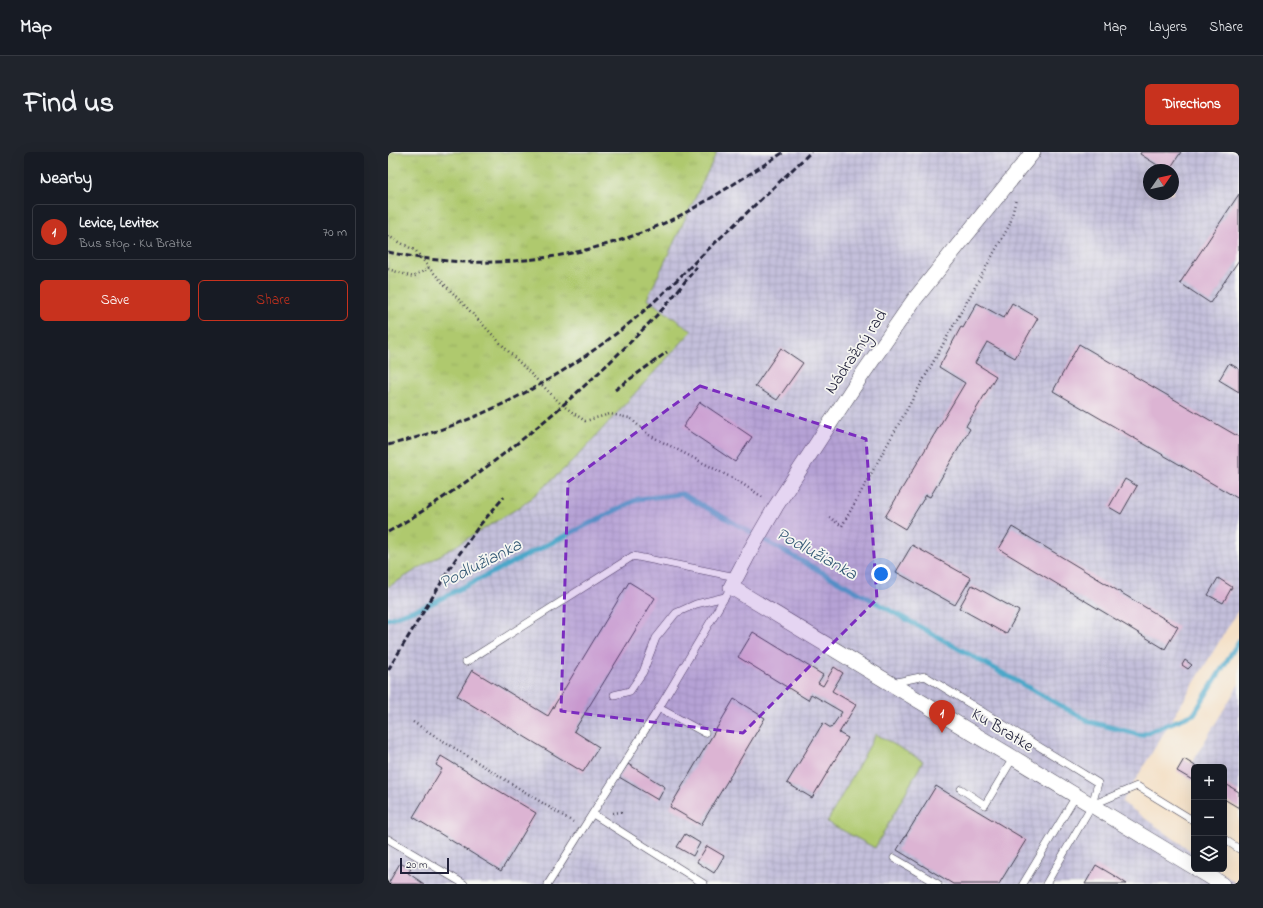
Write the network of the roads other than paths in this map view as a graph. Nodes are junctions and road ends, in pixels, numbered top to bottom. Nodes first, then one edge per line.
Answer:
1 (1033, 152) edge
2 (731, 587) junction
3 (466, 662) dead end
4 (890, 683) junction
5 (614, 695) dead end
6 (659, 708) junction
7 (705, 733) dead end
8 (1013, 758) junction
9 (961, 789) dead end
10 (1076, 796) junction
11 (1092, 806) junction
12 (593, 814) junction
13 (1191, 819) edge
14 (388, 839) edge
15 (1227, 842) edge
16 (1239, 849) edge
17 (894, 858) dead end
18 (1191, 865) edge
19 (1202, 872) edge
20 (464, 884) edge
21 (548, 884) edge
22 (704, 884) edge
23 (938, 884) edge
24 (1023, 884) edge
25 (1046, 884) edge
26 (1222, 884) edge

1 - 2 street, Nádražný rad
2 - 3 lane
2 - 4 street, Ku Bratke
2 - 5 lane
2 - 6 lane
4 - 8 street, Ku Bratke
4 - 11 lane
6 - 7 lane
6 - 12 lane
8 - 9 lane
8 - 10 street, Ku Bratke
10 - 11 street, Ku Bratke
10 - 24 lane
11 - 13 lane
11 - 18 street, Ku Bratke
11 - 25 lane
12 - 21 lane
12 - 22 lane
14 - 20 lane
15 - 16 lane
17 - 23 lane
19 - 26 street

